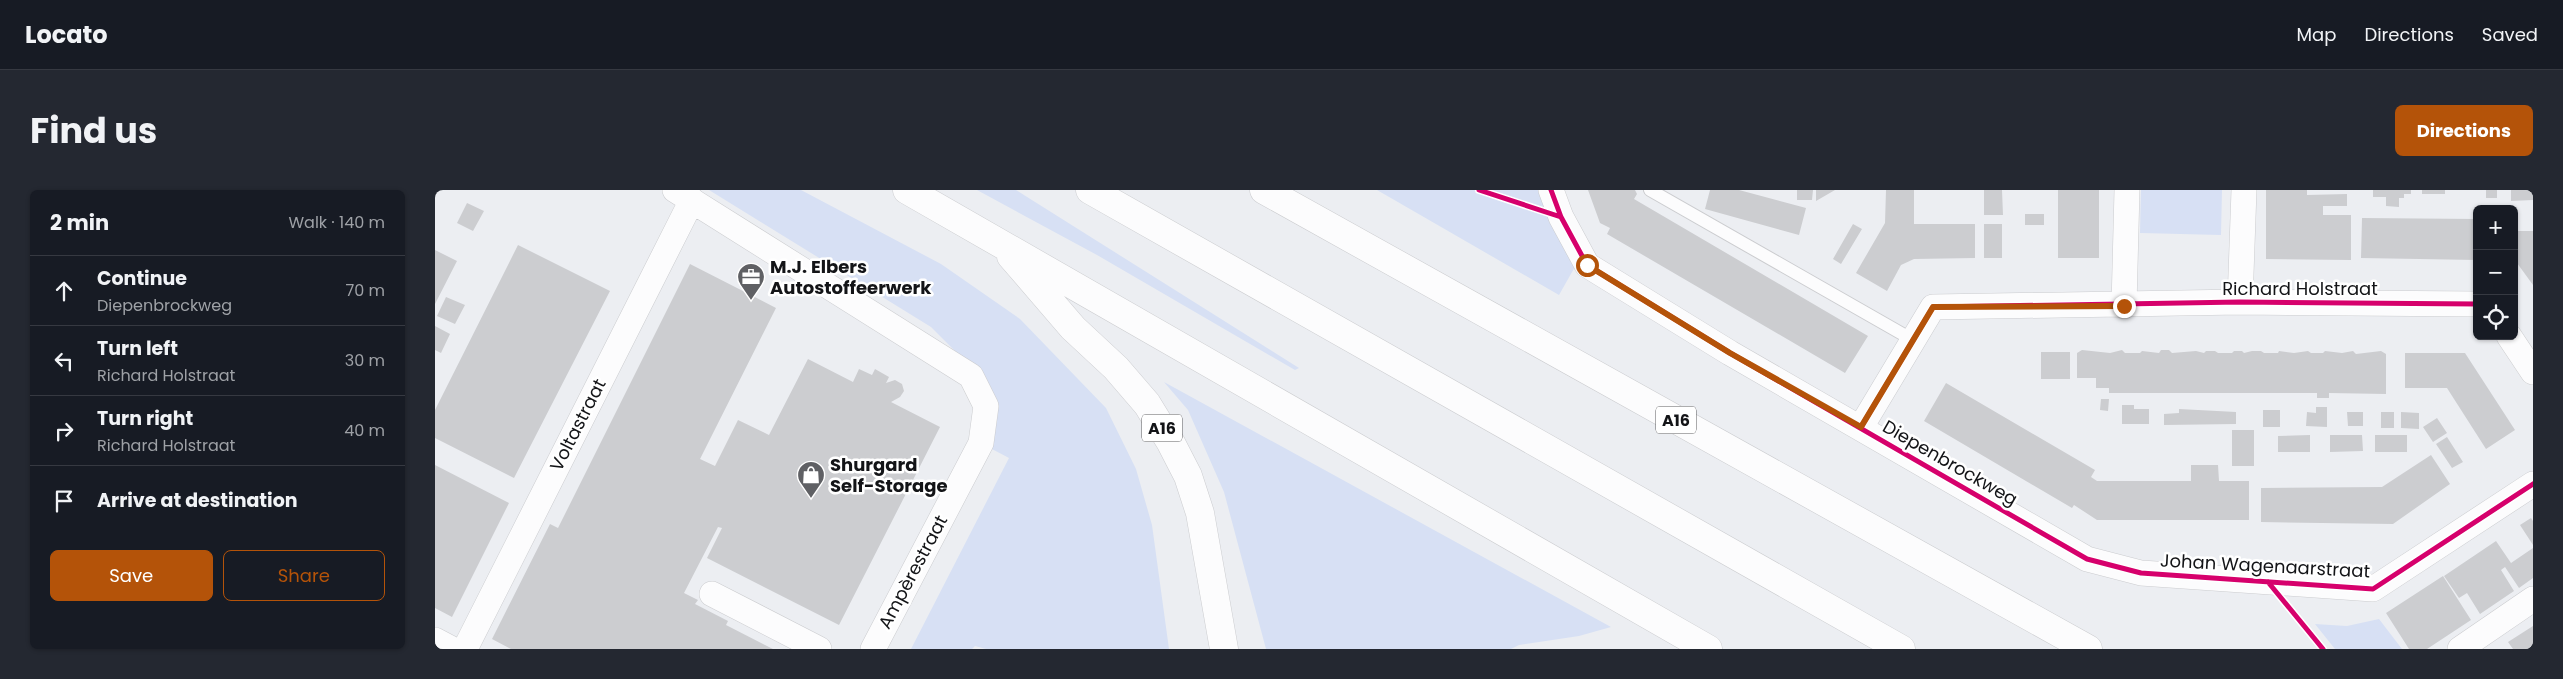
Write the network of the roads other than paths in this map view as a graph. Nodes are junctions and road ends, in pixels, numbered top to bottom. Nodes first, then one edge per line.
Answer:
1 (907, 190) edge
2 (1089, 190) edge
3 (1264, 190) edge
4 (1551, 190) edge
5 (1650, 190) edge
6 (2127, 190) edge
7 (2244, 190) edge
8 (683, 195) edge
9 (999, 241) junction
10 (2240, 302) junction
11 (2473, 304) edge
12 (2124, 306) junction
13 (1913, 340) junction
14 (2512, 340) edge
15 (2533, 372) edge
16 (1861, 427) junction
17 (2533, 484) edge
18 (2087, 559) joint
19 (713, 594) dead end
20 (2533, 599) edge
21 (435, 640) edge
22 (452, 649) edge
23 (465, 649) edge
24 (819, 649) edge
25 (873, 649) edge
26 (1224, 649) edge
27 (1708, 649) edge
28 (1901, 649) edge
29 (2088, 649) edge
30 (2460, 649) edge

1 - 9 highway, A16
2 - 28 highway
3 - 29 highway, A16
4 - 16 street, Diepenbrockweg
5 - 13 lane
6 - 12 street
7 - 10 street
8 - 23 street, Voltastraat
8 - 25 street, Ampèrestraat
9 - 26 highway, A16
9 - 27 highway, A16
10 - 11 street, Richard Holstraat
10 - 12 street, Richard Holstraat
12 - 13 street, Richard Holstraat
13 - 16 street, Richard Holstraat
14 - 15 street
16 - 18 street, Diepenbrockweg
17 - 18 street, Johan Wagenaarstraat
19 - 24 street
20 - 30 street
21 - 22 street

